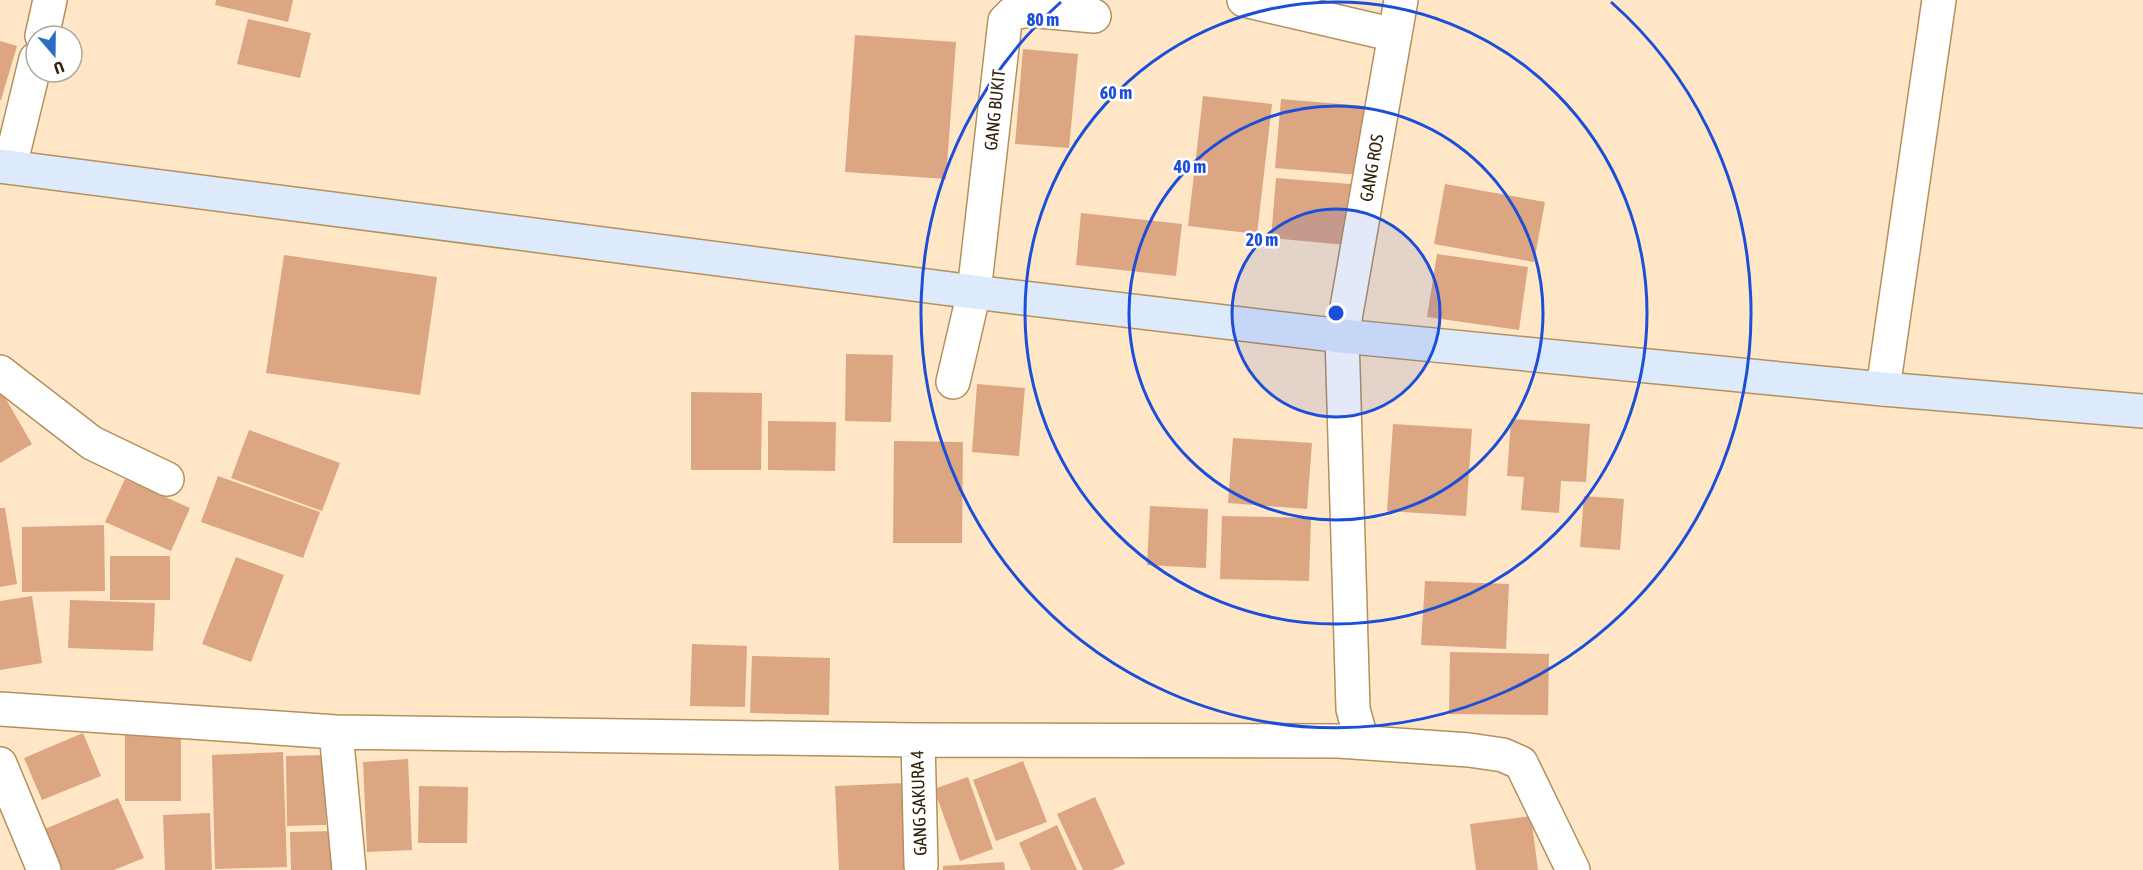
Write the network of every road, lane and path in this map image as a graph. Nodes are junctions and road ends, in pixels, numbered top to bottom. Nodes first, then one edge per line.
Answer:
1 (50, 0) edge
2 (1244, 0) edge
3 (1401, 0) edge
4 (1939, 0) edge
5 (1094, 16) dead end
6 (45, 24) edge
7 (1395, 35) junction
8 (29, 84) edge
9 (5, 166) edge
10 (974, 292) junction
11 (1342, 336) junction
12 (0, 372) edge
13 (953, 382) dead end
14 (1883, 389) junction
15 (2143, 411) edge
16 (167, 479) dead end
17 (0, 709) edge
18 (336, 732) junction
19 (918, 740) junction
20 (1362, 742) junction
21 (0, 764) edge
22 (921, 865) dead end
23 (44, 870) edge
24 (349, 870) edge
25 (1573, 870) edge

1 - 6 street
2 - 7 street
3 - 7 street, GANG ROS
4 - 14 street
5 - 10 street, GANG BUKIT
7 - 11 street, GANG ROS
8 - 9 street
9 - 10 street
10 - 11 street
10 - 13 street
11 - 14 street
11 - 20 street, GANG ROS
12 - 16 street
14 - 15 street
17 - 18 street
18 - 19 street
18 - 24 street
19 - 20 street
19 - 22 street, GANG SAKURA 4
20 - 25 street
21 - 23 street

